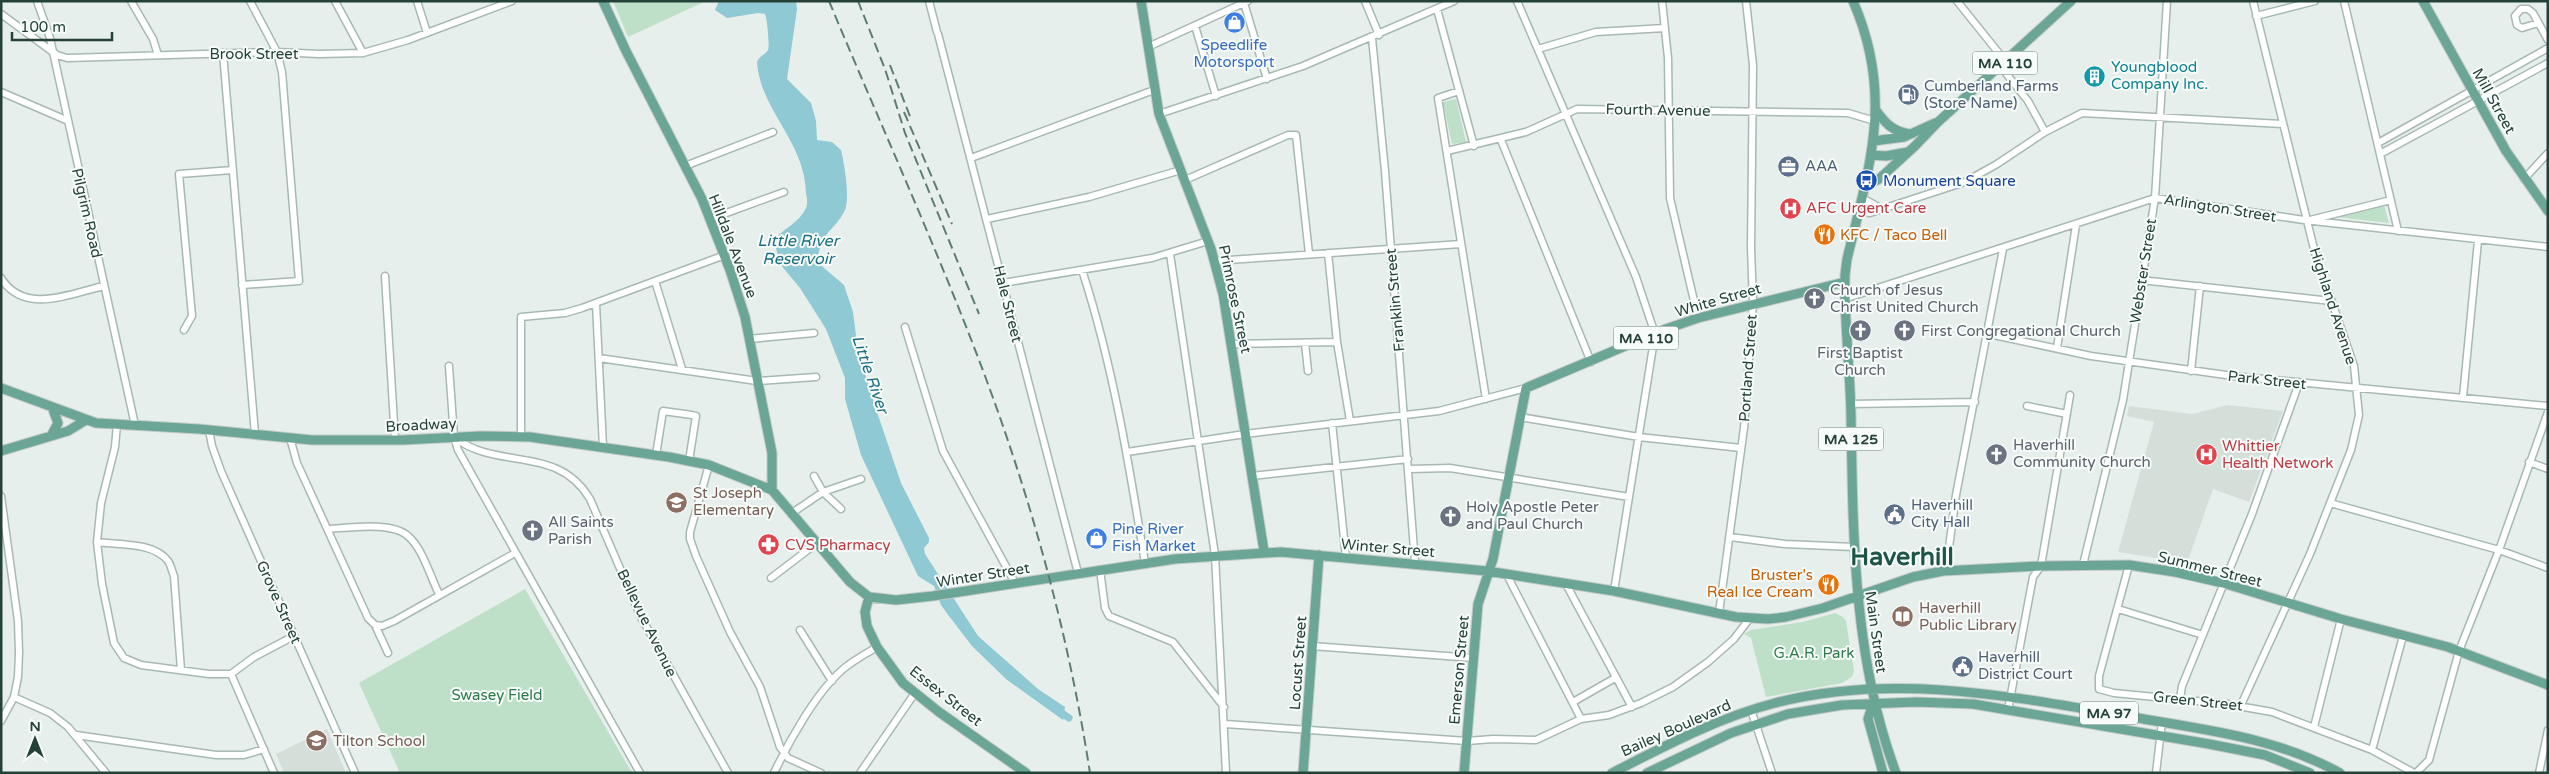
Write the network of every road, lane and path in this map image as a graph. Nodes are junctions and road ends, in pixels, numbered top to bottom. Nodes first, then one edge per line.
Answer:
1 (37, 1) edge
2 (131, 1) edge
3 (250, 1) edge
4 (335, 1) edge
5 (416, 1) edge
6 (603, 1) edge
7 (929, 1) edge
8 (1141, 1) edge
9 (1365, 1) edge
10 (1454, 1) edge
11 (1517, 1) edge
12 (1662, 1) edge
13 (1746, 1) edge
14 (1853, 1) edge
15 (1957, 1) edge
16 (2167, 1) edge
17 (2253, 1) edge
18 (2315, 1) edge
19 (2344, 1) edge
20 (2423, 1) edge
21 (509, 2) edge
22 (1246, 2) edge
23 (2067, 3) edge
24 (1437, 9) junction
25 (1, 14) edge
26 (2256, 16) junction
27 (2538, 23) dead end
28 (1195, 26) junction
29 (1665, 28) junction
30 (427, 33) junction
31 (1376, 36) junction
32 (2548, 40) edge
33 (1148, 47) junction
34 (1538, 48) junction
35 (2548, 48) edge
36 (52, 51) junction
37 (277, 52) junction
38 (223, 53) junction
39 (362, 53) junction
40 (158, 55) junction
41 (2548, 62) edge
42 (2004, 64) junction
43 (1267, 78) junction
44 (1154, 90) junction
45 (2472, 90) junction
46 (1459, 91) junction
47 (1, 92) edge
48 (1216, 96) junction
49 (2478, 101) junction
50 (1876, 109) junction
51 (1668, 110) junction
52 (1753, 112) junction
53 (1566, 113) junction
54 (1159, 114) junction
55 (2159, 117) junction
56 (66, 120) junction
57 (1875, 121) junction
58 (1938, 122) junction
59 (2282, 124) junction
60 (774, 132) dead end
61 (2045, 132) junction
62 (1909, 134) junction
63 (1501, 140) junction
64 (1873, 141) junction
65 (2378, 142) junction
66 (1474, 146) junction
67 (1447, 151) junction
68 (1908, 152) junction
69 (2548, 153) edge
70 (2380, 154) junction
71 (1871, 155) junction
72 (971, 158) junction
73 (685, 166) junction
74 (233, 170) junction
75 (1181, 170) junction
76 (2524, 179) junction
77 (1185, 180) junction
78 (1865, 186) junction
79 (784, 192) dead end
80 (1862, 198) junction
81 (2155, 198) junction
82 (2391, 200) junction
83 (1882, 208) junction
84 (1859, 211) junction
85 (2548, 211) edge
86 (710, 219) junction
87 (987, 219) junction
88 (2306, 221) junction
89 (2076, 226) junction
90 (2398, 232) junction
91 (1208, 241) junction
92 (2478, 241) junction
93 (1461, 244) junction
94 (2548, 247) edge
95 (1391, 249) junction
96 (2003, 249) junction
97 (1328, 252) junction
98 (1170, 254) junction
99 (1309, 254) junction
100 (725, 255) junction
101 (1215, 261) junction
102 (1082, 270) junction
103 (385, 276) dead end
104 (1, 278) edge
105 (2141, 280) junction
106 (654, 282) junction
107 (1845, 282) junction
108 (1003, 284) junction
109 (242, 285) junction
110 (104, 286) junction
111 (2200, 286) junction
112 (1847, 298) junction
113 (2331, 301) junction
114 (1753, 303) junction
115 (596, 304) junction
116 (1698, 318) junction
117 (905, 327) dead end
118 (184, 330) dead end
119 (814, 333) dead end
120 (1655, 334) junction
121 (1989, 334) junction
122 (750, 339) junction
123 (1337, 342) junction
124 (1305, 343) junction
125 (1232, 344) junction
126 (2057, 348) junction
127 (599, 358) junction
128 (1591, 362) junction
129 (2129, 362) junction
130 (450, 366) dead end
131 (682, 369) junction
132 (1308, 371) dead end
133 (2191, 371) junction
134 (816, 377) dead end
135 (757, 381) junction
136 (2299, 383) junction
137 (1, 388) edge
138 (1526, 388) junction
139 (2357, 388) junction
140 (2070, 395) dead end
141 (2464, 397) junction
142 (1486, 399) junction
143 (1975, 402) junction
144 (1850, 404) junction
145 (2026, 406) dead end
146 (2548, 406) edge
147 (52, 407) junction
148 (2548, 412) edge
149 (2068, 414) junction
150 (1405, 415) junction
151 (1520, 417) junction
152 (86, 420) junction
153 (1350, 421) junction
154 (1332, 423) junction
155 (117, 424) junction
156 (135, 425) junction
157 (209, 430) junction
158 (255, 434) junction
159 (1245, 434) junction
160 (51, 436) junction
161 (454, 437) junction
162 (521, 437) junction
163 (290, 438) junction
164 (1639, 438) junction
165 (396, 440) junction
166 (1198, 441) junction
167 (603, 447) junction
168 (1741, 448) junction
169 (1, 450) edge
170 (1127, 452) junction
171 (656, 455) junction
172 (1408, 459) junction
173 (689, 461) junction
174 (2530, 462) junction
175 (709, 465) junction
176 (1337, 465) junction
177 (1409, 469) junction
178 (2548, 469) edge
179 (814, 476) dead end
180 (1252, 476) junction
181 (1509, 477) junction
182 (861, 479) dead end
183 (772, 490) junction
184 (823, 492) junction
185 (1, 496) edge
186 (1629, 497) junction
187 (2330, 503) junction
188 (841, 509) dead end
189 (792, 513) junction
190 (328, 529) junction
191 (1730, 537) junction
192 (97, 542) junction
193 (817, 543) junction
194 (1854, 548) junction
195 (2499, 550) junction
196 (1264, 551) junction
197 (515, 553) junction
198 (1215, 555) junction
199 (1319, 555) junction
200 (1346, 558) junction
201 (1145, 563) junction
202 (1416, 563) junction
203 (2083, 565) junction
204 (2129, 565) junction
205 (2041, 566) junction
206 (2548, 568) edge
207 (1100, 570) junction
208 (1946, 570) junction
209 (1487, 571) junction
210 (1078, 573) junction
211 (1507, 575) junction
212 (771, 578) dead end
213 (1015, 583) junction
214 (2223, 583) junction
215 (1566, 584) junction
216 (1614, 591) junction
217 (439, 594) junction
218 (869, 597) junction
219 (1856, 597) junction
220 (2289, 604) junction
221 (2118, 609) junction
222 (1719, 614) junction
223 (1750, 618) junction
224 (2341, 619) junction
225 (375, 625) junction
226 (800, 630) dead end
227 (2203, 635) junction
228 (294, 636) junction
229 (2403, 636) junction
230 (1312, 646) junction
231 (877, 647) junction
232 (2459, 651) junction
233 (388, 653) dead end
234 (1473, 658) junction
235 (181, 670) junction
236 (231, 674) junction
237 (1616, 678) junction
238 (832, 681) junction
239 (2548, 685) edge
240 (1871, 689) junction
241 (915, 693) junction
242 (14, 697) junction
243 (2012, 697) junction
244 (2180, 699) junction
245 (1572, 702) junction
246 (1873, 703) junction
247 (1224, 706) junction
248 (2241, 706) junction
249 (1632, 707) junction
250 (1751, 710) junction
251 (2008, 710) junction
252 (1581, 720) junction
253 (1, 721) edge
254 (2162, 722) junction
255 (1225, 724) junction
256 (1757, 726) junction
257 (2314, 727) junction
258 (1307, 730) junction
259 (2548, 730) edge
260 (76, 735) junction
261 (2161, 736) junction
262 (1467, 741) junction
263 (264, 749) junction
264 (2372, 750) junction
265 (784, 754) junction
266 (1882, 772) edge
267 (2419, 772) edge
268 (106, 773) edge
269 (274, 773) edge
270 (355, 773) edge
271 (640, 773) edge
272 (728, 773) edge
273 (774, 773) edge
274 (822, 773) edge
275 (860, 773) edge
276 (1026, 773) edge
277 (1226, 773) edge
278 (1304, 773) edge
279 (1464, 773) edge
280 (1612, 773) edge
281 (1647, 773) edge
282 (1772, 773) edge
283 (1896, 773) edge
284 (2156, 773) edge
285 (2310, 773) edge
286 (2340, 773) edge
287 (2538, 773) edge

1 - 36 street, Pilgrim Road
2 - 40 street
3 - 37 street
4 - 39 street
5 - 30 street
6 - 73 main road, Hilldale Avenue
7 - 72 street, Hale Street
8 - 33 main road, Primrose Street
9 - 31 street, Franklin Street
10 - 24 street
11 - 34 street
12 - 29 street
13 - 52 street, Portland Street
14 - 50 main road, Main Street
15 - 42 street
16 - 55 street, Webster Street
17 - 26 street, Highland Avenue
18 - 26 street
19 - 65 street
20 - 45 main road, Mill Street
21 - 30 street, Brook Street
22 - 28 street
22 - 43 street
23 - 42 main road, MA 110
24 - 31 street
24 - 46 street
25 - 36 street, Brook Street
26 - 59 street, Highland Avenue
27 - 32 street
28 - 33 street
28 - 48 street
29 - 34 street
29 - 51 street
30 - 39 street, Brook Street
31 - 43 street
31 - 95 street, Franklin Street
33 - 44 main road, Primrose Street
34 - 53 street
35 - 45 street
36 - 40 street, Brook Street
36 - 56 street, Pilgrim Road
37 - 38 street, Brook Street
37 - 39 street, Brook Street
37 - 109 street
38 - 40 street, Brook Street
38 - 74 street
41 - 49 street
42 - 58 main road, MA 110
42 - 61 street
43 - 48 street
44 - 54 main road, Primrose Street
44 - 72 street
45 - 49 main road, Mill Street
45 - 65 street
46 - 66 street
46 - 67 street
47 - 56 street
48 - 54 street
49 - 70 street
49 - 76 main road, Mill Street
50 - 57 main road, Main Street
50 - 62 main road
51 - 52 street, Fourth Avenue
51 - 53 street, Fourth Avenue
51 - 116 street
52 - 57 street, Fourth Avenue
52 - 114 street, Portland Street
53 - 63 street, Fourth Avenue
53 - 120 street
54 - 75 main road, Primrose Street
55 - 59 street
55 - 61 street
55 - 81 street, Webster Street
56 - 110 street, Pilgrim Road
57 - 64 main road, Main Street
58 - 62 main road, MA 110
58 - 68 main road, MA 110
59 - 88 street, Highland Avenue
60 - 73 street
61 - 83 street
62 - 64 main road, MA 110
63 - 66 street, Fourth Avenue
63 - 128 street
64 - 71 main road, Main Street
65 - 70 street
66 - 67 street, Fourth Avenue
67 - 93 street
68 - 71 main road
68 - 78 main road, MA 110
69 - 76 street
70 - 82 street
71 - 78 main road, Main Street
72 - 87 street, Hale Street
73 - 86 main road, Hilldale Avenue
74 - 109 street
74 - 118 street
75 - 77 main road, Primrose Street
75 - 87 street
76 - 85 main road, Mill Street
77 - 91 main road, Primrose Street
77 - 99 street
78 - 80 main road, Main Street
79 - 86 street
80 - 83 street
80 - 84 main road, Main Street
81 - 88 street, Arlington Street
81 - 89 street, Arlington Street
81 - 105 street, Webster Street
82 - 88 street
82 - 90 street
83 - 84 street
84 - 107 main road, Main Street
86 - 100 main road, Hilldale Avenue
87 - 108 street, Hale Street
88 - 90 street, Arlington Street
88 - 113 street, Highland Avenue
89 - 96 street, Arlington Street
89 - 126 street
90 - 92 street, Arlington Street
91 - 98 street
91 - 101 main road, Primrose Street
92 - 94 street, Arlington Street
92 - 141 street
93 - 95 street
93 - 142 street
95 - 97 street
95 - 150 street, Franklin Street
96 - 112 street, Arlington Street
96 - 121 street
97 - 99 street
97 - 123 street
98 - 102 street
98 - 166 street
99 - 101 street
100 - 106 street
100 - 122 main road, Hilldale Avenue
101 - 125 main road, Primrose Street
102 - 108 street
102 - 170 street
103 - 165 street
104 - 110 street
105 - 111 street
105 - 129 street, Webster Street
106 - 115 street
106 - 131 street
107 - 112 main road, Main Street / MA 125
107 - 114 main road, White Street / MA 110
108 - 210 street, Hale Street
109 - 158 street
110 - 156 street, Pilgrim Road
111 - 113 street
111 - 133 street
112 - 144 main road, Main Street / MA 125
113 - 139 street, Highland Avenue
114 - 116 main road, White Street / MA 110
114 - 168 street, Portland Street
115 - 127 street
115 - 162 street
116 - 120 main road, White Street / MA 110
117 - 213 street
119 - 122 street
120 - 128 main road, White Street / MA 110
120 - 164 street
121 - 126 street, Park Street
121 - 143 street
122 - 135 main road, Hilldale Avenue
123 - 124 street
123 - 153 street
124 - 125 street
124 - 132 street
125 - 159 main road, Primrose Street
126 - 129 street, Park Street
127 - 131 street
127 - 167 street
128 - 138 main road, White Street / MA 110
129 - 133 street, Park Street
129 - 203 street, Webster Street
130 - 161 street
131 - 135 street
133 - 136 street, Park Street
134 - 135 street
135 - 183 main road, Hilldale Avenue
136 - 139 street, Park Street
136 - 214 street
137 - 147 main road, Broadway
138 - 142 street
138 - 151 main road
139 - 141 street, Park Street
139 - 187 street, Highland Avenue
140 - 149 street
141 - 146 street, Park Street
142 - 150 street
143 - 144 street
143 - 208 street
144 - 194 main road, Main Street / MA 125
145 - 149 street
147 - 152 main road, Broadway
147 - 160 main road
148 - 174 street
149 - 205 street
150 - 153 street
150 - 172 street, Franklin Street
151 - 164 street
151 - 181 main road
152 - 155 main road, Broadway
152 - 160 main road
153 - 154 street
154 - 159 street
154 - 176 street
155 - 156 main road, Broadway
155 - 192 street
156 - 157 main road, Broadway
157 - 158 main road, Broadway
157 - 228 street, Grove Street
158 - 163 main road, Broadway
159 - 166 street
159 - 180 main road, Primrose Street
160 - 169 main road
161 - 162 main road, Broadway
161 - 165 main road, Broadway
161 - 197 street
161 - 272 street, Bellevue Avenue
162 - 167 main road, Broadway
163 - 165 main road, Broadway
163 - 190 street
164 - 168 street
164 - 186 street
166 - 170 street
166 - 198 street
167 - 171 main road, Broadway
168 - 191 street, Portland Street
170 - 201 street
171 - 173 main road, Broadway
171 - 173 street
172 - 176 street
172 - 177 street, Franklin Street
173 - 175 main road, Broadway
174 - 178 street
174 - 195 street
175 - 183 main road, Broadway
175 - 265 street
176 - 180 street
176 - 200 street
177 - 181 street
177 - 202 street, Franklin Street
179 - 184 street
180 - 196 main road, Primrose Street
181 - 186 street
181 - 209 main road
182 - 184 street
183 - 189 main road, Broadway
184 - 188 street
184 - 189 street
185 - 242 street
186 - 216 street
187 - 195 street
187 - 220 street, Highland Avenue
189 - 193 main road, Broadway
190 - 217 street
190 - 225 street
191 - 194 street
191 - 222 street, Portland Street
192 - 235 street
192 - 235 street
193 - 212 street
193 - 218 main road, Broadway
194 - 219 main road, Main Street / MA 125
195 - 206 street
195 - 232 street
196 - 198 main road, Winter Street
196 - 199 main road, Winter Street
197 - 217 street
197 - 271 street
198 - 201 main road, Winter Street
198 - 247 street
199 - 200 main road, Winter Street
199 - 230 main road, Locust Street
200 - 202 main road, Winter Street
201 - 207 main road, Winter Street
202 - 209 main road, Winter Street
203 - 204 main road, Summer Street
203 - 205 main road, Summer Street
204 - 214 main road, Summer Street
204 - 221 street, Green Street
205 - 208 main road, Summer Street
205 - 243 street
207 - 210 main road, Winter Street
207 - 247 street
208 - 219 main road, Summer Street
209 - 211 main road, Winter Street
209 - 234 main road, Emerson Street
210 - 213 main road, Winter Street
211 - 215 main road, Winter Street
211 - 245 street
213 - 218 main road, Winter Street
214 - 220 main road, Summer Street
214 - 227 street
215 - 216 main road, Winter Street
215 - 237 street
216 - 222 main road, Winter Street
217 - 225 street
218 - 231 main road, Essex Street
219 - 223 main road, Winter Street
219 - 240 main road, Main Street
220 - 224 main road, Summer Street
220 - 248 street, Highland Avenue
221 - 227 street
221 - 244 street, Green Street
222 - 223 main road, Winter Street
223 - 249 street
224 - 229 main road, Summer Street
224 - 257 street
225 - 233 street
226 - 238 street
227 - 244 street
228 - 236 street
228 - 270 street, Grove Street
229 - 232 main road, Summer Street
229 - 264 street
230 - 234 street
230 - 258 main road, Locust Street
231 - 238 street
231 - 241 main road, Essex Street
232 - 239 main road, Summer Street
232 - 267 street
234 - 262 main road, Emerson Street
235 - 236 street
236 - 263 street
237 - 245 street
237 - 249 street
238 - 265 street
240 - 243 main road, MA 97
240 - 246 main road, Main Street
240 - 250 main road, Bailey Boulevard
241 - 275 street
241 - 276 main road, Essex Street
242 - 253 street
242 - 260 street
243 - 251 street
243 - 254 main road, MA 97
244 - 248 street, Green Street
245 - 252 street
246 - 251 main road, MA 97
246 - 256 main road, Bailey Boulevard
246 - 266 main road, Main Street
246 - 283 main road, Main Street
247 - 255 street
248 - 257 street, Green Street
249 - 252 street
250 - 256 street
250 - 280 main road, Bailey Boulevard
251 - 261 main road, MA 97
252 - 262 street
254 - 261 street
254 - 286 main road, MA 97
255 - 258 street
255 - 277 street
256 - 281 main road, Bailey Boulevard
256 - 282 street
257 - 264 street, Green Street
258 - 262 street
258 - 278 main road, Locust Street
259 - 287 street
260 - 263 street
260 - 268 street
261 - 284 street
261 - 285 main road, MA 97
262 - 279 main road, Emerson Street
263 - 269 street
264 - 267 street, Green Street
265 - 273 street
265 - 274 street

